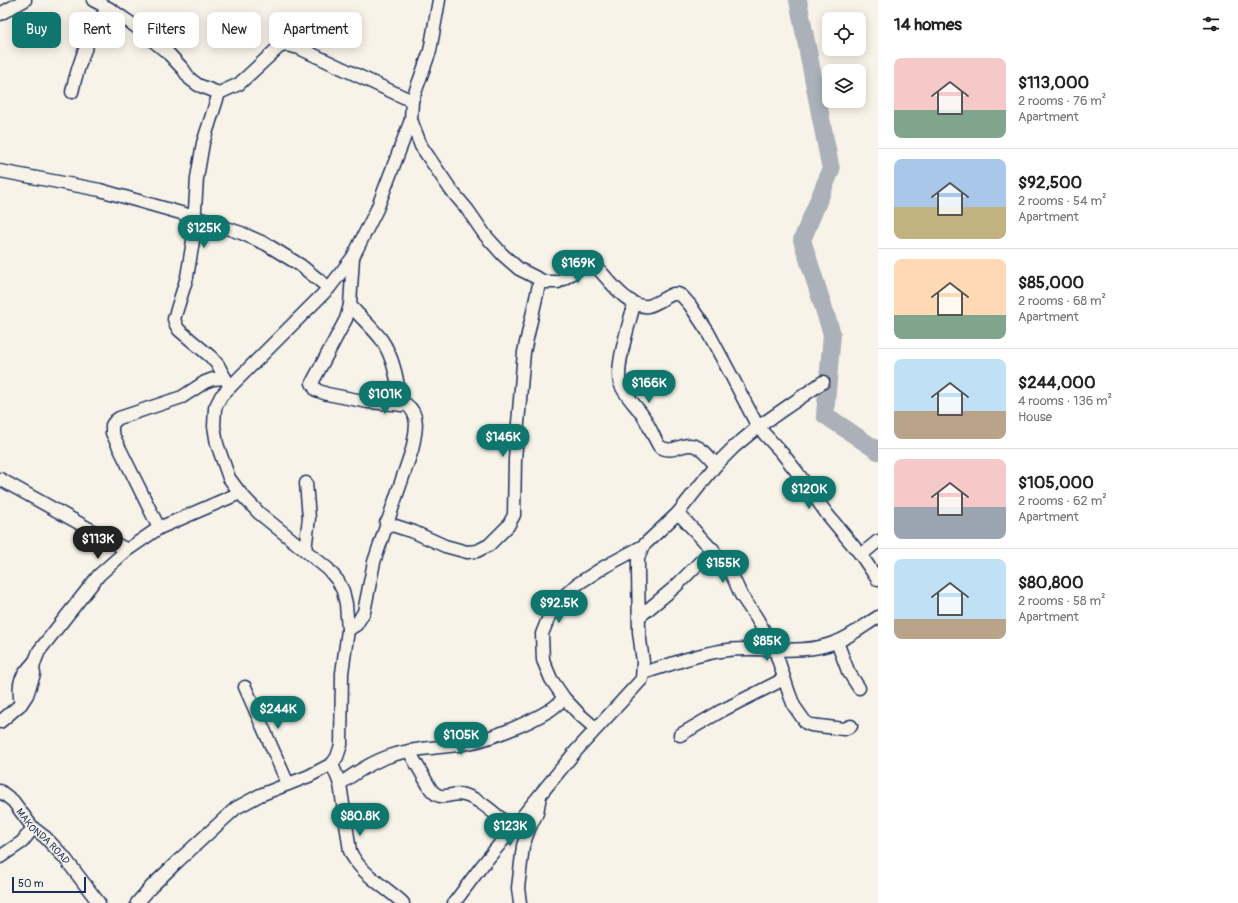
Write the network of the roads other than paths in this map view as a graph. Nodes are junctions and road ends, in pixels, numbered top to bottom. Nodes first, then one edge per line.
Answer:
1 (25, 0) edge
2 (93, 0) edge
3 (439, 0) edge
4 (108, 8) junction
5 (0, 14) edge
6 (72, 92) dead end
7 (219, 93) junction
8 (412, 101) junction
9 (411, 120) junction
10 (0, 171) edge
11 (195, 217) junction
12 (353, 257) junction
13 (540, 280) junction
14 (329, 288) junction
15 (634, 304) junction
16 (350, 305) junction
17 (228, 382) junction
18 (823, 382) dead end
19 (401, 404) junction
20 (758, 427) junction
21 (716, 465) junction
22 (0, 479) edge
23 (306, 483) dead end
24 (240, 493) junction
25 (678, 513) junction
26 (386, 524) junction
27 (159, 528) junction
28 (878, 541) edge
29 (642, 546) junction
30 (126, 550) junction
31 (305, 550) junction
32 (713, 550) junction
33 (861, 555) junction
34 (878, 580) edge
35 (639, 617) junction
36 (878, 617) edge
37 (348, 630) junction
38 (838, 642) junction
39 (775, 650) junction
40 (643, 673) junction
41 (784, 679) junction
42 (244, 687) dead end
43 (858, 688) dead end
44 (564, 698) junction
45 (0, 722) edge
46 (851, 726) dead end
47 (595, 728) junction
48 (680, 735) dead end
49 (409, 751) junction
50 (332, 764) junction
51 (288, 784) junction
52 (340, 784) junction
53 (0, 791) edge
54 (541, 794) junction
55 (33, 828) junction
56 (513, 829) junction
57 (0, 857) edge
58 (394, 900) edge
59 (99, 903) edge
60 (137, 903) edge
61 (454, 903) edge
62 (520, 903) edge

1 - 5 street
2 - 4 street
3 - 8 street
4 - 6 street
4 - 7 street
7 - 8 street
7 - 11 street
8 - 9 street
9 - 12 street
9 - 13 street
10 - 11 street
11 - 14 street
11 - 17 street
12 - 14 street
12 - 16 street
13 - 15 street
13 - 26 street
14 - 17 street
15 - 20 street
15 - 21 street
16 - 19 street
16 - 19 street
17 - 24 street
17 - 27 street
18 - 20 street
19 - 26 street
20 - 21 street
20 - 33 street
21 - 25 street
22 - 30 street
23 - 31 street
24 - 27 street
24 - 31 street
25 - 29 street
25 - 32 street
26 - 37 street
27 - 30 street
28 - 33 street
29 - 35 street
29 - 44 street
30 - 45 street
31 - 37 street
32 - 35 street
32 - 39 street
33 - 34 street
35 - 40 street
36 - 38 street
37 - 50 street
38 - 39 street
38 - 43 street
39 - 40 street
39 - 41 street
40 - 47 street
41 - 46 street
41 - 48 street
42 - 51 street
44 - 47 street
44 - 49 street
47 - 54 street
49 - 52 street
49 - 56 street
50 - 51 street
50 - 52 street
51 - 60 street
52 - 58 street
53 - 55 street, MAKONDA ROAD
54 - 56 street
54 - 62 street
55 - 57 street
55 - 59 street, MAKONDA ROAD
56 - 61 street

